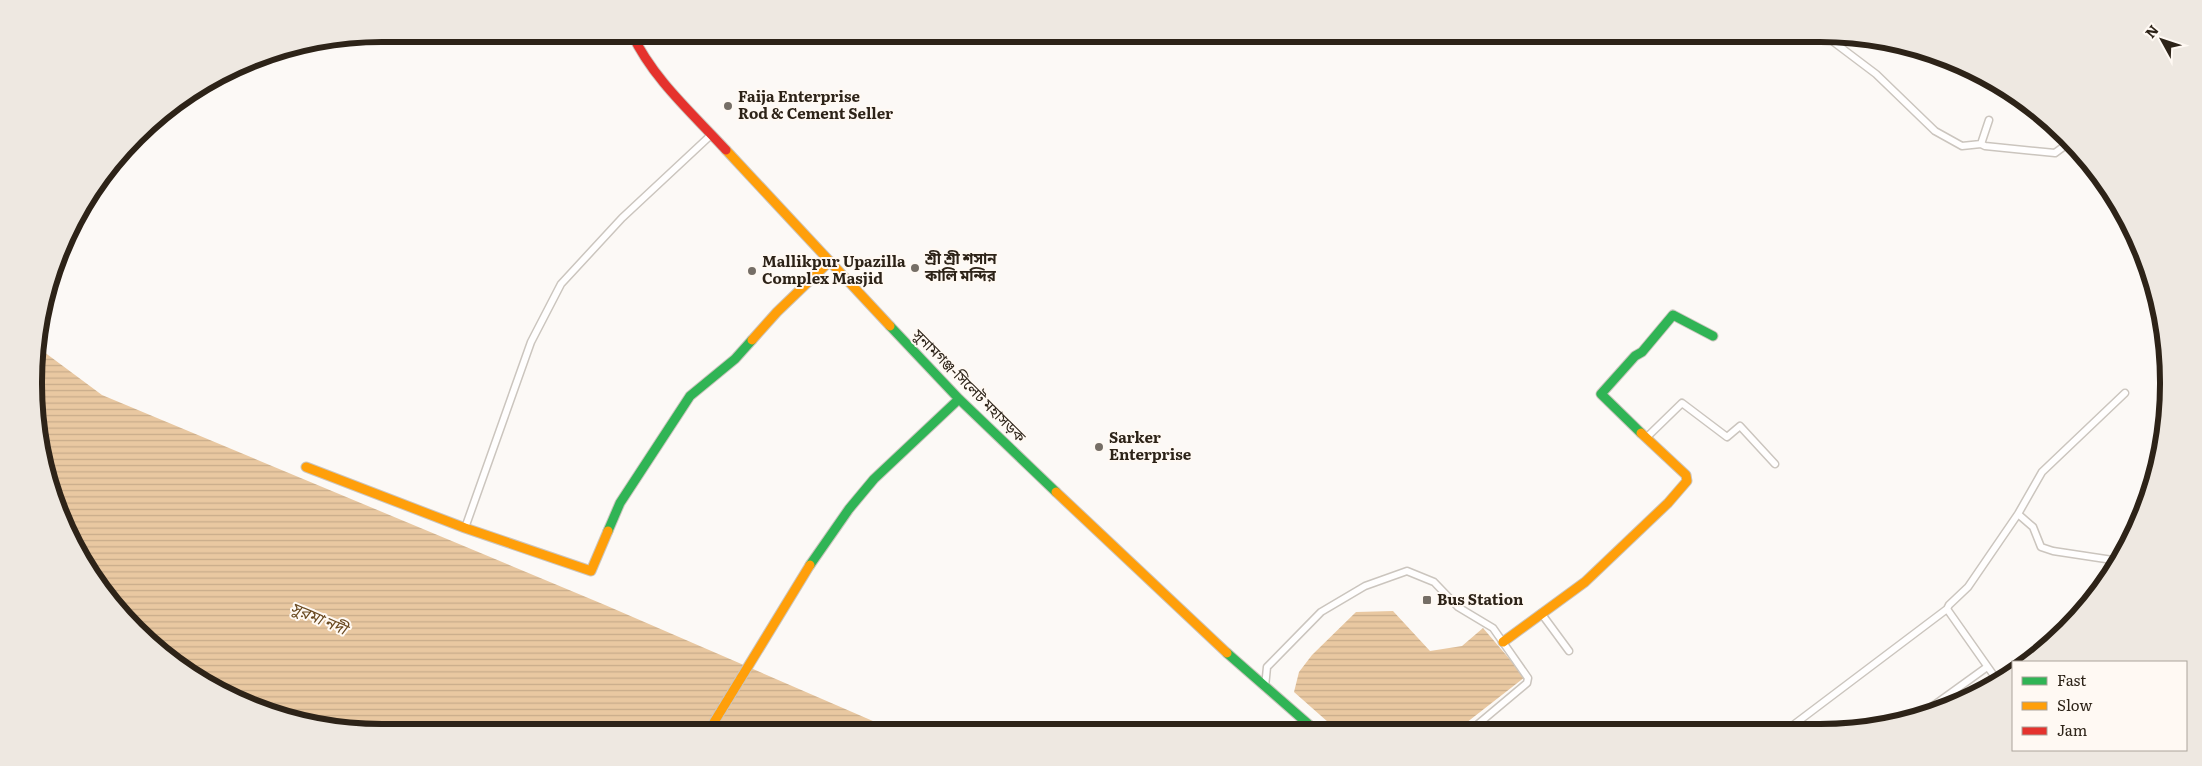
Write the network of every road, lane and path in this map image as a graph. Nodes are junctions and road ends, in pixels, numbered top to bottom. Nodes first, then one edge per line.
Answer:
1 (636, 42) edge
2 (1835, 43) edge
3 (1989, 120) dead end
4 (711, 135) junction
5 (1980, 144) junction
6 (2064, 146) edge
7 (830, 261) junction
8 (1713, 336) dead end
9 (2125, 393) dead end
10 (959, 399) junction
11 (1647, 437) junction
12 (1776, 464) dead end
13 (306, 467) dead end
14 (2018, 514) junction
15 (465, 528) junction
16 (2110, 560) edge
17 (1947, 609) junction
18 (1541, 613) junction
19 (1503, 642) junction
20 (1569, 651) dead end
21 (1987, 667) junction
22 (1993, 675) edge
23 (1265, 687) junction
24 (1940, 701) edge
25 (713, 724) edge
26 (1308, 724) edge
27 (1478, 724) edge
28 (1795, 724) edge

1 - 4 main road, সুনামগঞ্জ-সিলেট মহাসড়ক
2 - 5 street
3 - 5 street
4 - 7 main road, সুনামগঞ্জ-সিলেট মহাসড়ক
4 - 15 street
5 - 6 street
7 - 10 main road, সুনামগঞ্জ-সিলেট মহাসড়ক
7 - 15 main road
8 - 11 main road
9 - 14 street
10 - 23 main road, সুনামগঞ্জ-সিলেট মহাসড়ক
10 - 25 main road
11 - 12 street
11 - 18 main road
13 - 15 main road
14 - 16 street
14 - 17 street
17 - 21 street
17 - 28 street
18 - 19 main road
18 - 20 street
19 - 23 street
19 - 27 street
21 - 22 street
21 - 24 street
23 - 26 main road, সুনামগঞ্জ-সিলেট মহাসড়ক

